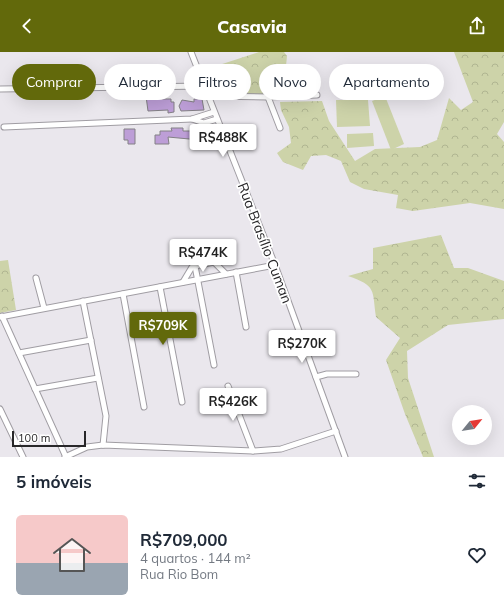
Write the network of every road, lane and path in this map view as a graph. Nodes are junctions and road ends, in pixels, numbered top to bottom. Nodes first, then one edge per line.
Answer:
1 (191, 52) edge
2 (196, 64) edge
3 (184, 86) edge
4 (0, 89) edge
5 (210, 100) edge
6 (269, 100) edge
7 (214, 112) junction
8 (192, 118) junction
9 (217, 119) junction
10 (4, 127) dead end
11 (280, 128) dead end
12 (275, 265) junction
13 (196, 266) junction
14 (236, 272) junction
15 (226, 274) junction
16 (36, 278) dead end
17 (198, 280) junction
18 (183, 282) junction
19 (160, 287) junction
20 (123, 294) junction
21 (84, 301) junction
22 (44, 308) junction
23 (1, 316) edge
24 (246, 327) dead end
25 (91, 340) junction
26 (19, 353) junction
27 (214, 365) dead end
28 (356, 374) dead end
29 (316, 377) junction
30 (98, 378) junction
31 (228, 386) dead end
32 (35, 389) junction
33 (182, 402) dead end
34 (144, 407) dead end
35 (0, 409) edge
36 (336, 431) junction
37 (103, 445) junction
38 (253, 451) junction
39 (23, 457) edge
40 (66, 457) edge
41 (345, 457) edge

1 - 2 street, Rua Brasílio Cuman
3 - 4 street
5 - 7 street, Rua Brasílio Cuman
6 - 11 street
7 - 8 street
7 - 9 street, Rua Brasílio Cuman
8 - 9 street
8 - 10 street
9 - 12 street, Rua Brasílio Cuman
12 - 14 street
12 - 29 street, Rua Brasílio Cuman
13 - 15 street
13 - 17 street
13 - 18 street
14 - 15 street
14 - 24 street
15 - 17 street
16 - 22 street
17 - 18 street
17 - 27 street
18 - 19 street
19 - 20 street
19 - 33 street
20 - 21 street
20 - 34 street
21 - 22 street
21 - 25 street
22 - 23 street
23 - 26 street
25 - 26 street
25 - 30 street
26 - 32 street
28 - 29 street
29 - 36 street, Rua Brasílio Cuman
30 - 32 street
30 - 37 street
31 - 38 street
32 - 40 street
35 - 39 street
36 - 38 street
36 - 41 street, Rua Brasílio Cuman
37 - 38 street
37 - 40 street

